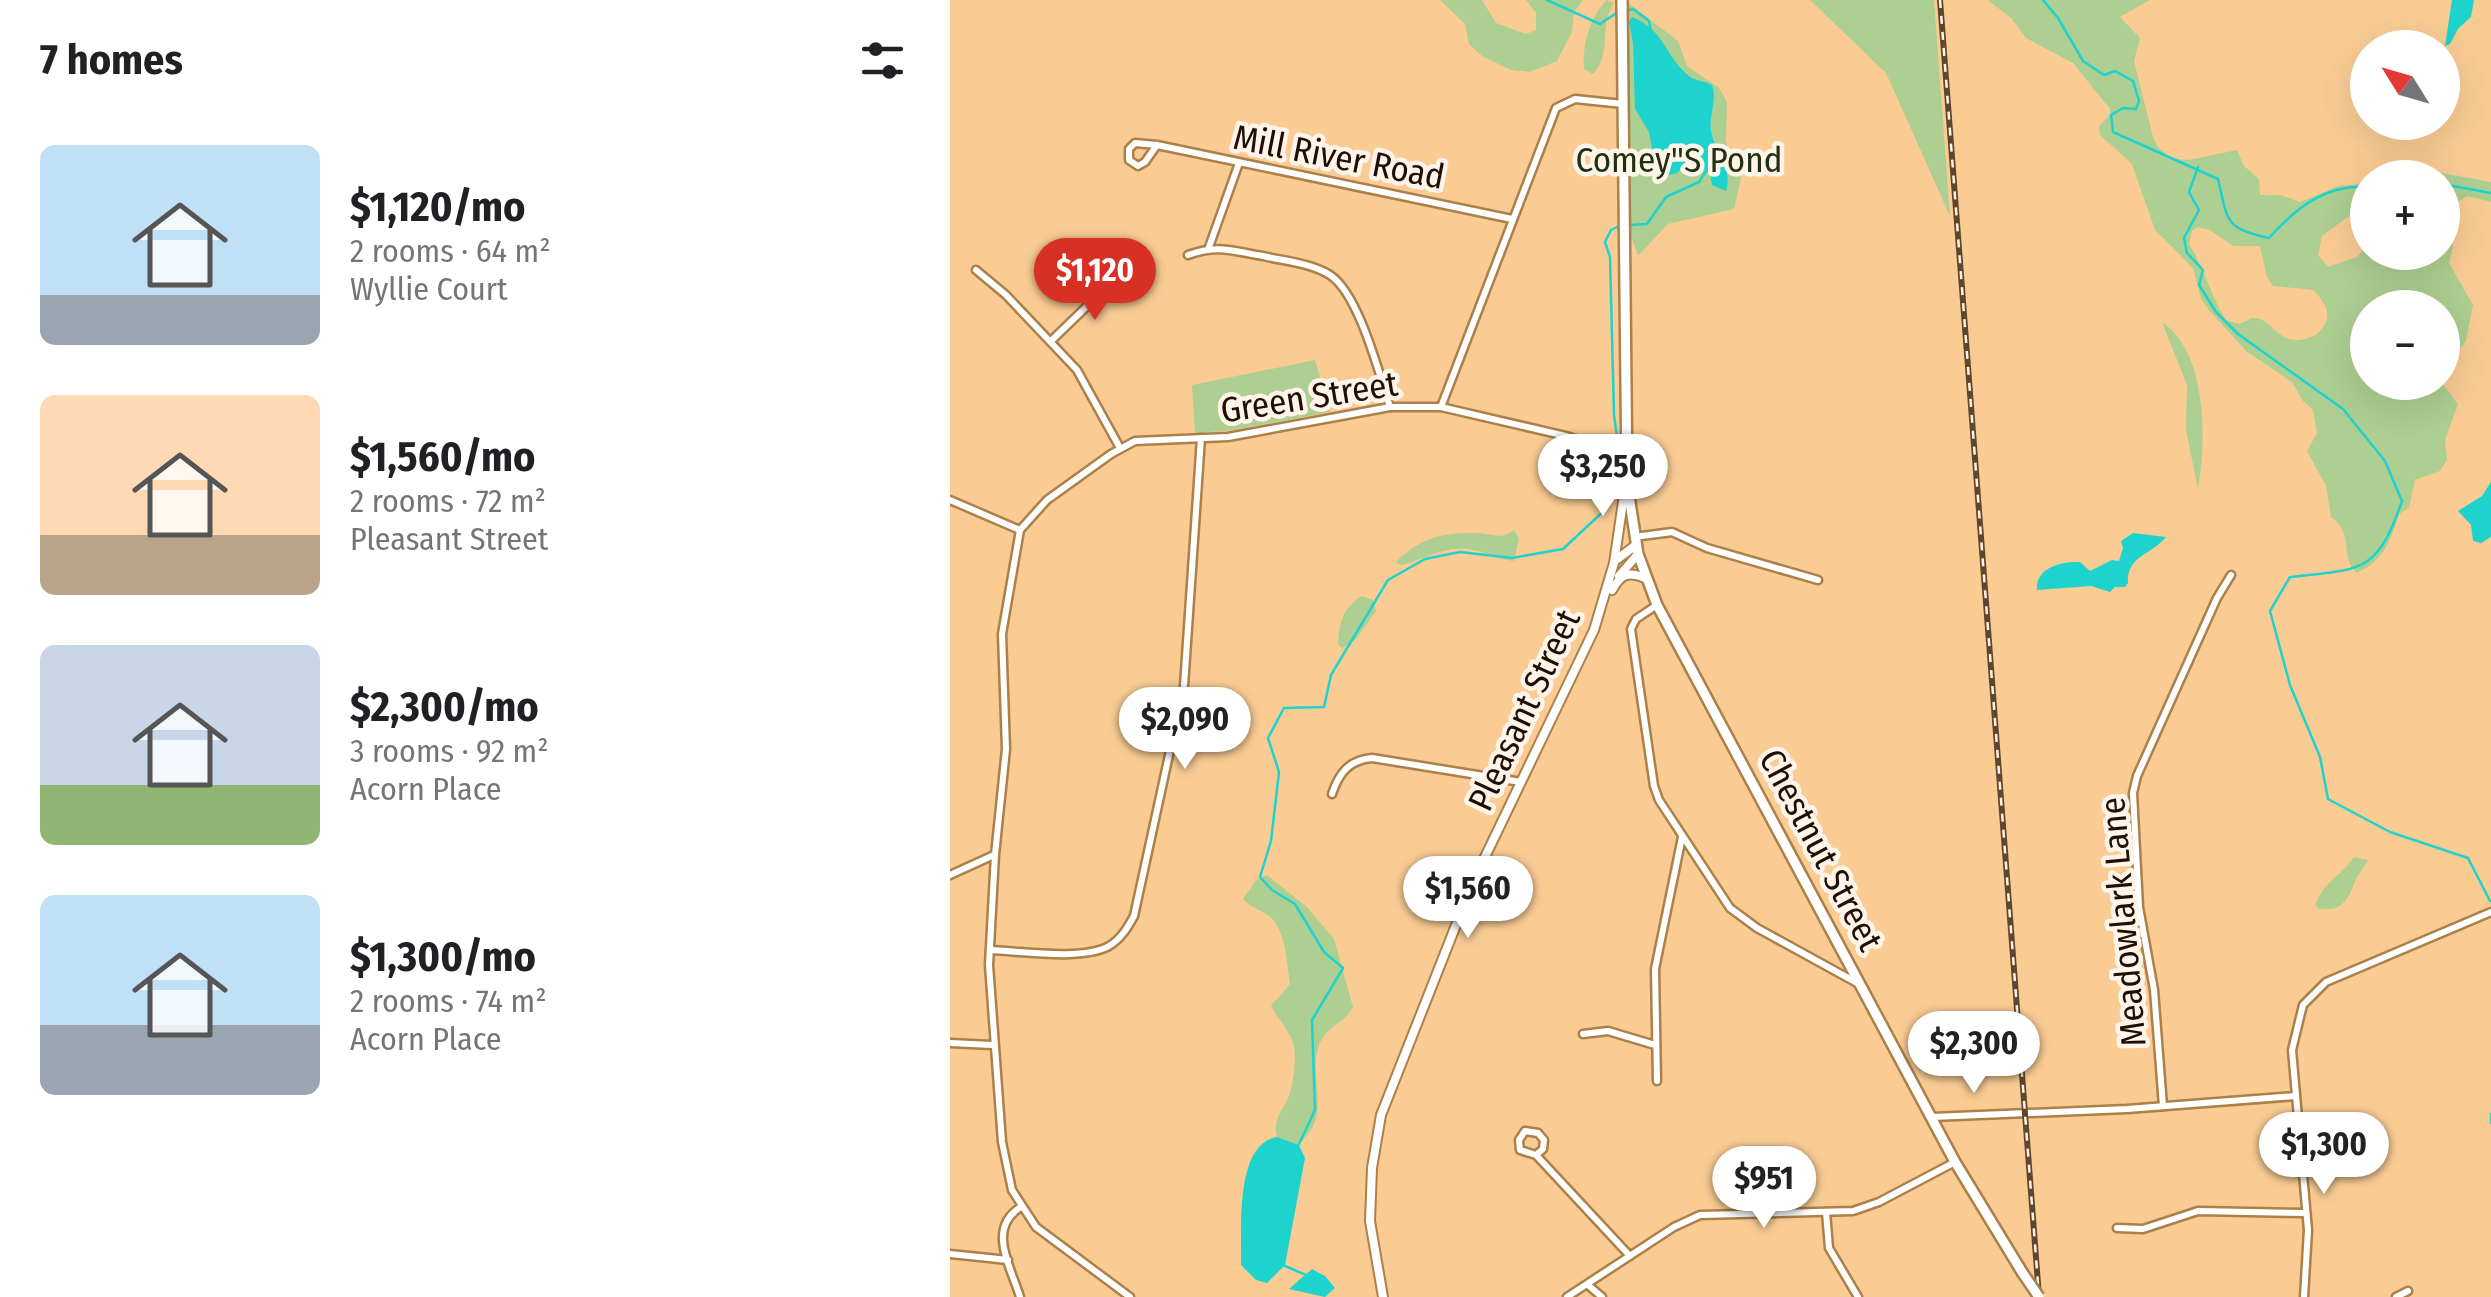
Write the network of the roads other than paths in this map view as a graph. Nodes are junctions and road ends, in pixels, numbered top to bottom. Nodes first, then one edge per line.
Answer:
1 (1622, 6) edge
2 (1623, 104) junction
3 (1157, 145) junction
4 (1239, 163) junction
5 (1512, 219) junction
6 (1209, 247) junction
7 (1188, 254) dead end
8 (976, 270) dead end
9 (1115, 279) dead end
10 (1051, 342) junction
11 (1390, 407) junction
12 (1441, 407) junction
13 (1200, 438) junction
14 (1120, 448) junction
15 (1627, 465) junction
16 (1626, 483) junction
17 (950, 500) edge
18 (1020, 530) junction
19 (1636, 546) junction
20 (1614, 563) junction
21 (2232, 575) dead end
22 (1645, 578) junction
23 (1617, 580) junction
24 (1818, 580) dead end
25 (1604, 602) junction
26 (1657, 605) junction
27 (1521, 782) junction
28 (1332, 794) dead end
29 (1682, 837) junction
30 (995, 854) junction
31 (950, 876) edge
32 (2491, 912) edge
33 (990, 950) junction
34 (1863, 987) junction
35 (1583, 1034) dead end
36 (950, 1043) edge
37 (992, 1045) junction
38 (1656, 1045) junction
39 (1657, 1081) dead end
40 (2296, 1096) junction
41 (2163, 1106) junction
42 (1932, 1117) junction
43 (1536, 1155) junction
44 (1955, 1162) junction
45 (1020, 1207) junction
46 (1826, 1212) junction
47 (2306, 1213) junction
48 (2117, 1228) dead end
49 (950, 1254) edge
50 (1630, 1256) junction
51 (1008, 1260) junction
52 (1588, 1284) junction
53 (2408, 1291) dead end
54 (1020, 1297) edge
55 (1130, 1297) edge
56 (1382, 1297) edge
57 (1567, 1297) edge
58 (1602, 1297) edge
59 (1858, 1297) edge
60 (2039, 1297) edge
61 (2304, 1297) edge
62 (2396, 1297) edge

1 - 2 main road
2 - 5 street
2 - 15 main road
3 - 3 street, Mill River Road
3 - 4 street, Mill River Road
4 - 5 street, Mill River Road
4 - 6 street
5 - 12 street
6 - 7 street
6 - 11 street
8 - 10 street
9 - 10 street
10 - 14 street
11 - 12 street, Green Street
11 - 13 street, Green Street
12 - 15 street, Green Street
13 - 14 street, Green Street
13 - 33 street
14 - 18 street, Green Street
15 - 16 main road, Chestnut Street
16 - 19 main road, Chestnut Street
16 - 20 street, Pleasant Street
17 - 18 street
18 - 30 street
19 - 20 street
19 - 22 main road, Chestnut Street
19 - 23 street, Pleasant Street
19 - 24 street
20 - 25 street, Pleasant Street
21 - 41 street, Meadowlark Lane
22 - 23 street, Pleasant Street
22 - 26 main road, Chestnut Street
23 - 25 street, Pleasant Street
25 - 27 street, Pleasant Street
26 - 29 street
26 - 34 main road, Chestnut Street
27 - 28 street
27 - 56 street, Pleasant Street
29 - 34 street
29 - 38 street
30 - 31 street
30 - 33 street
32 - 40 street
33 - 37 street
34 - 42 main road, Chestnut Street
35 - 38 street
36 - 37 street
37 - 45 street
38 - 39 street
40 - 41 street
40 - 47 street
41 - 42 street
42 - 44 main road, Chestnut Street
43 - 43 street
43 - 50 street
44 - 46 street
44 - 60 main road, Chestnut Street, bridge
45 - 51 street
45 - 55 street
46 - 50 street
46 - 59 street
47 - 48 street
47 - 61 street
49 - 51 street
50 - 52 street
51 - 54 street
52 - 57 street
52 - 58 street
53 - 62 street

